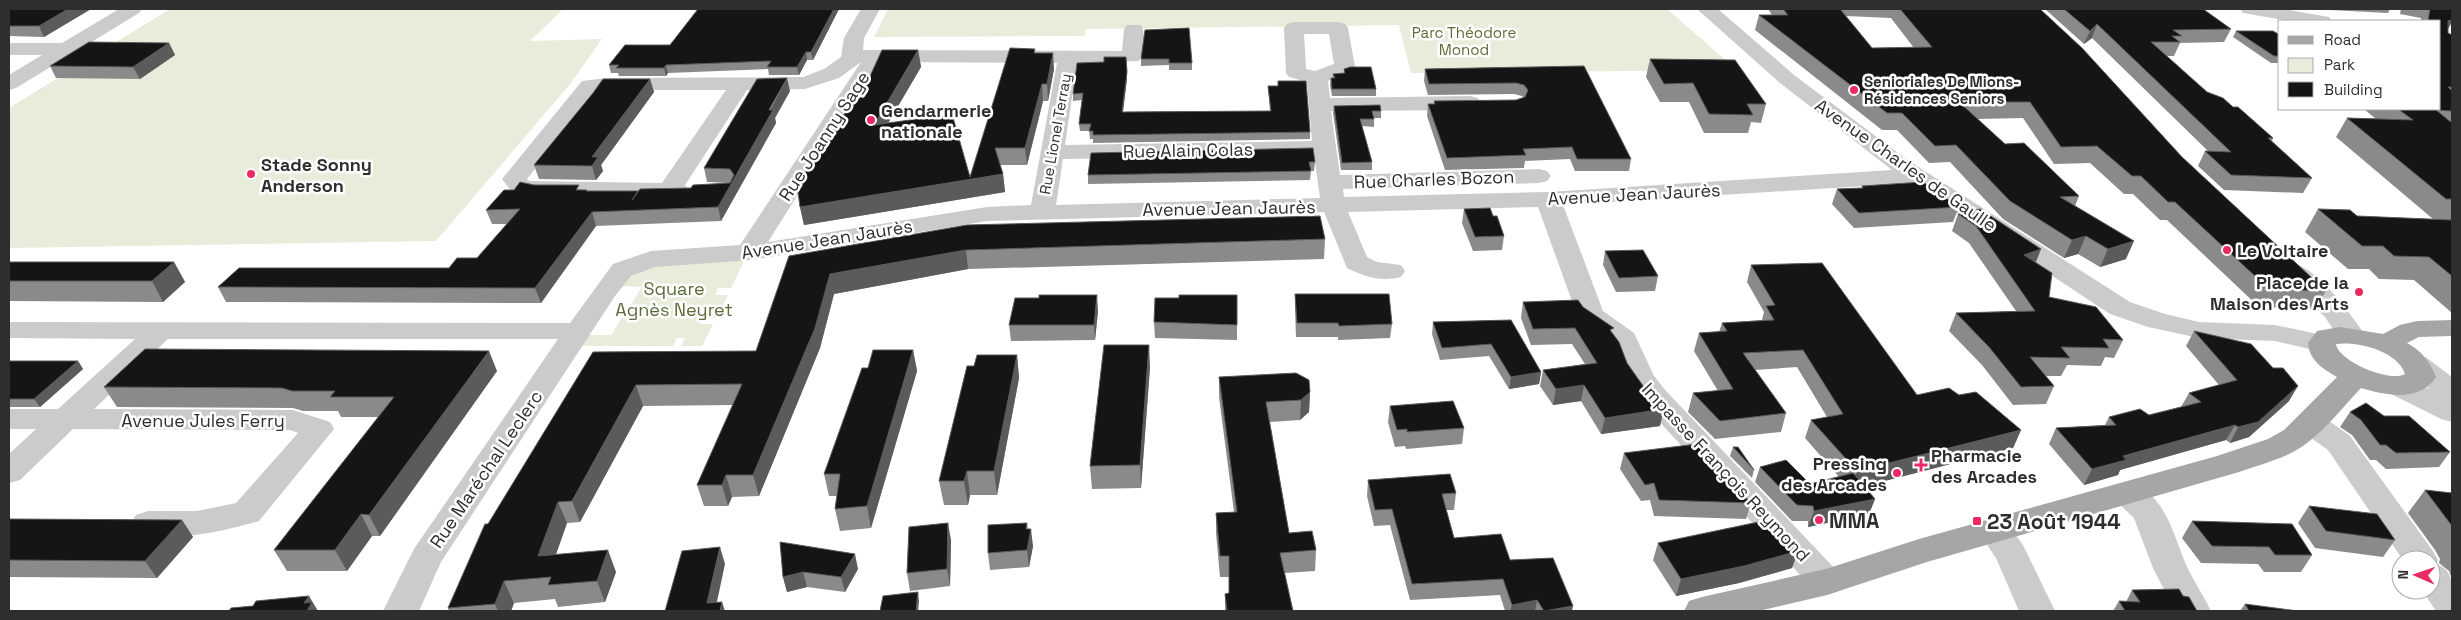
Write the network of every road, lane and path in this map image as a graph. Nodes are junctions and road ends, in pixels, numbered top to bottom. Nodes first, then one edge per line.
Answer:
1 (132, 9) edge
2 (870, 9) edge
3 (1707, 9) edge
4 (2250, 9) edge
5 (2292, 12) edge
6 (2319, 20) edge
7 (1134, 29) dead end
8 (9, 49) edge
9 (66, 49) junction
10 (863, 56) junction
11 (1068, 58) junction
12 (1317, 78) dead end
13 (741, 83) junction
14 (9, 84) edge
15 (1495, 103) edge
16 (1321, 105) junction
17 (1324, 148) junction
18 (1052, 152) junction
19 (1916, 176) junction
20 (1544, 188) junction
21 (669, 190) junction
22 (697, 190) edge
23 (1331, 194) junction
24 (1042, 213) junction
25 (752, 252) junction
26 (2276, 255) edge
27 (1392, 271) dead end
28 (2452, 328) edge
29 (9, 330) edge
30 (161, 330) junction
31 (578, 331) junction
32 (2351, 335) junction
33 (2322, 343) junction
34 (2386, 344) junction
35 (2408, 375) junction
36 (2355, 376) junction
37 (2452, 394) edge
38 (2452, 412) edge
39 (9, 419) edge
40 (65, 419) junction
41 (2311, 423) junction
42 (9, 472) edge
43 (2128, 493) junction
44 (118, 523) edge
45 (1994, 530) junction
46 (2414, 550) edge
47 (1827, 582) junction
48 (2441, 590) edge
49 (2452, 606) edge
50 (401, 611) edge
51 (1702, 611) edge
52 (2037, 611) edge
53 (2193, 611) edge

1 - 9 street
2 - 10 street, Rue Joanny Sage
3 - 19 street, Avenue Charles de Gaulle
4 - 5 street
5 - 6 street
7 - 11 street, Rue Lionel Terray
8 - 9 street
9 - 14 street
10 - 11 street
10 - 13 street
10 - 25 street, Rue Joanny Sage
11 - 18 street, Rue Lionel Terray
12 - 16 street
13 - 21 street
13 - 21 street
15 - 16 street
16 - 17 street
17 - 18 street, Rue Alain Colas
17 - 23 street
18 - 24 street, Rue Lionel Terray
19 - 20 street, Avenue Jean Jaurès
19 - 33 street, Avenue Charles de Gaulle
20 - 23 street, Avenue Jean Jaurès
20 - 47 street, Impasse François Reymond
21 - 22 street
23 - 24 street, Avenue Jean Jaurès
23 - 27 street
24 - 25 street, Avenue Jean Jaurès
25 - 31 street, Avenue Jean Jaurès
26 - 32 street
28 - 34 main road
29 - 30 street
30 - 31 street
30 - 40 street
31 - 50 street, Rue Maréchal Leclerc
32 - 33 main road
32 - 34 main road
33 - 36 main road
34 - 35 main road
35 - 36 main road
35 - 37 street
35 - 38 street
36 - 41 main road
39 - 40 street, Avenue Jules Ferry
40 - 42 street
40 - 44 street, Avenue Jules Ferry
41 - 43 main road
41 - 46 street
43 - 45 main road
43 - 53 street
45 - 47 main road
45 - 52 street
47 - 51 main road
48 - 49 street

